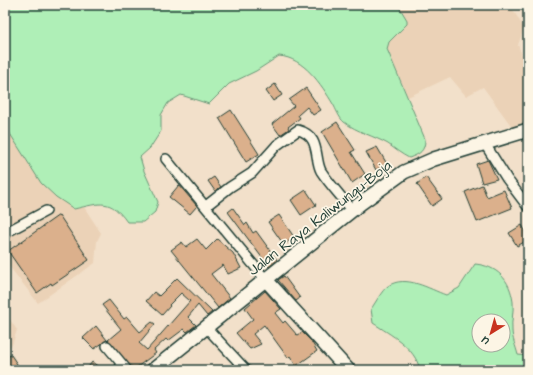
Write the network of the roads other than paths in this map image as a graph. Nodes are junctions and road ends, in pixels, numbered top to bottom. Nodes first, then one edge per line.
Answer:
1 (528, 130) edge
2 (486, 144) junction
3 (166, 159) dead end
4 (206, 206) junction
5 (528, 207) edge
6 (352, 210) junction
7 (46, 211) dead end
8 (5, 233) edge
9 (266, 280) junction
10 (206, 327) junction
11 (107, 346) dead end
12 (127, 370) edge
13 (153, 370) edge
14 (246, 370) edge
15 (348, 370) edge

1 - 2 main road, Jalan Raya Kaliwungu-Boja
2 - 5 street
2 - 6 main road, Jalan Raya Kaliwungu-Boja
3 - 4 street
4 - 6 street
4 - 9 street
6 - 9 main road, Jalan Raya Kaliwungu-Boja
7 - 8 street
9 - 10 main road, Jalan Raya Kaliwungu-Boja
9 - 15 main road
10 - 13 main road, Jalan Raya Kaliwungu-Boja
10 - 14 street
11 - 12 street

